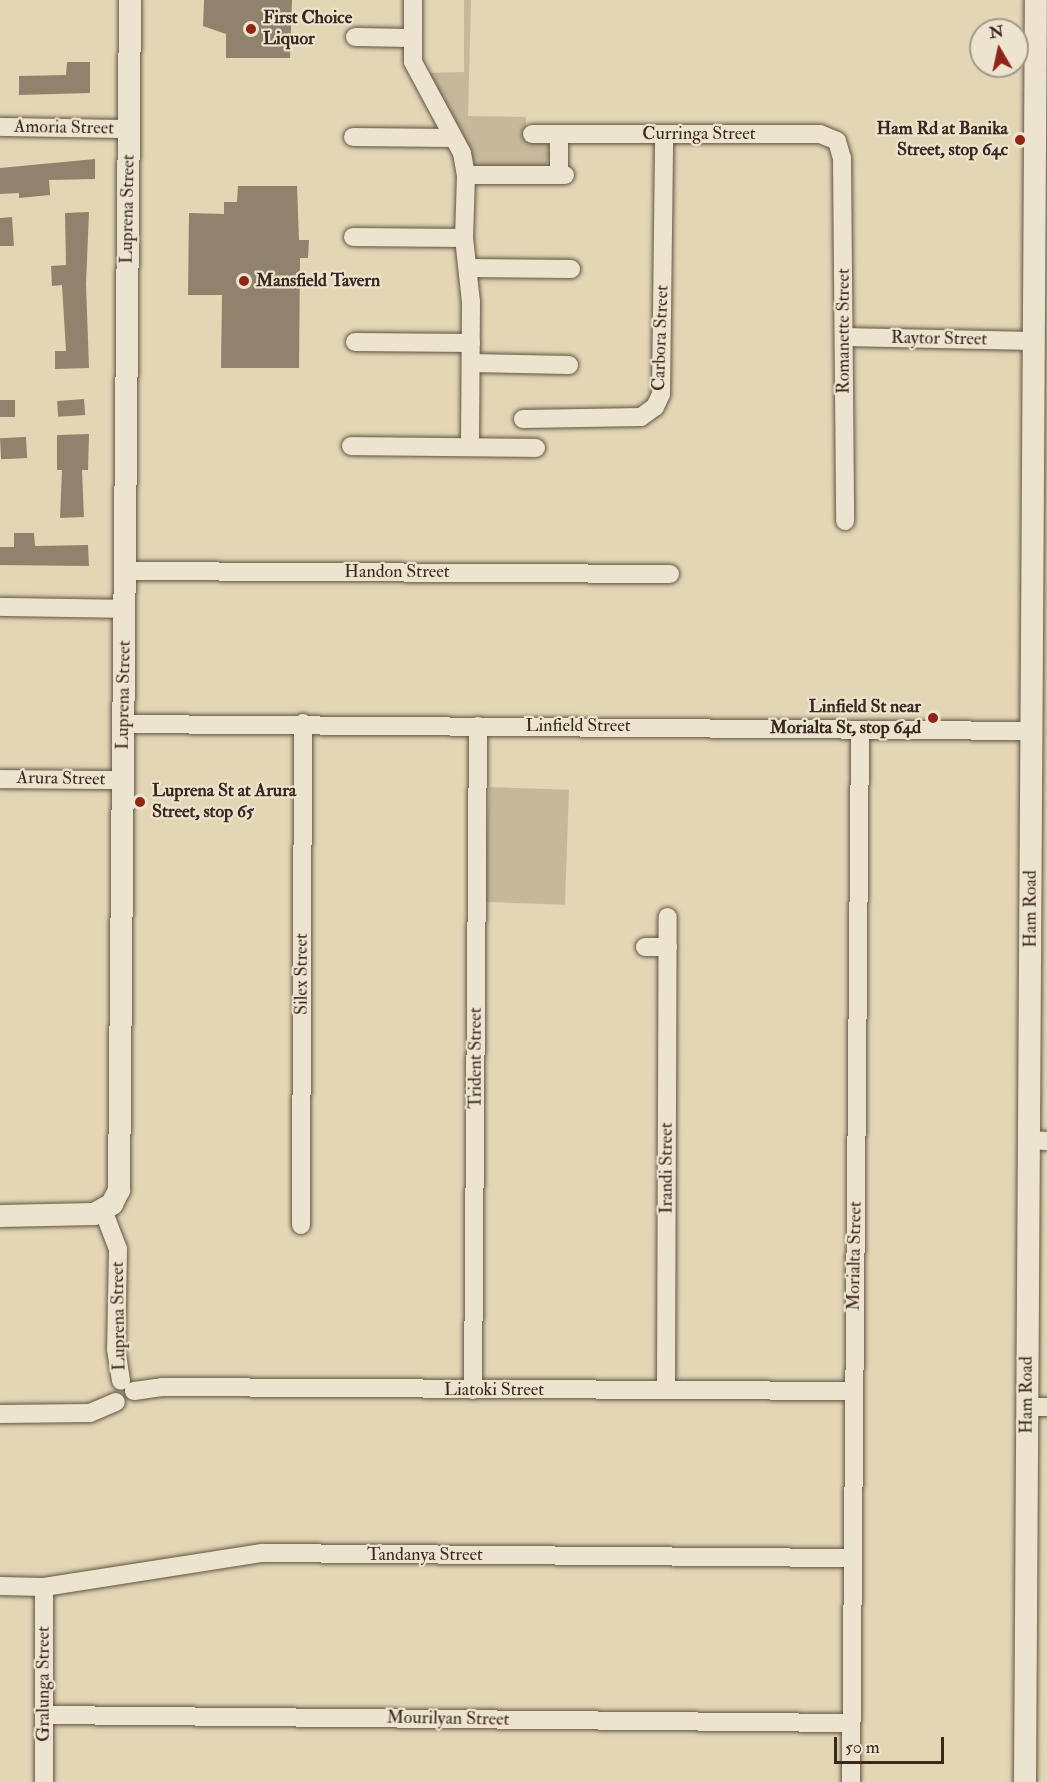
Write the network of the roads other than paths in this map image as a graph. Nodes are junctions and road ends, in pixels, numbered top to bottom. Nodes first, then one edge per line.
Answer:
1 (130, 0) edge
2 (413, 0) edge
3 (1036, 0) edge
4 (355, 37) dead end
5 (412, 38) junction
6 (0, 127) edge
7 (129, 129) junction
8 (1041, 131) edge
9 (532, 134) dead end
10 (664, 134) junction
11 (559, 135) junction
12 (352, 137) dead end
13 (453, 138) junction
14 (837, 141) joint
15 (466, 175) junction
16 (353, 237) dead end
17 (464, 238) junction
18 (468, 268) junction
19 (571, 269) dead end
20 (844, 337) junction
21 (1034, 341) junction
22 (355, 342) dead end
23 (471, 342) junction
24 (471, 363) junction
25 (569, 365) dead end
26 (523, 419) dead end
27 (545, 434) junction
28 (351, 446) dead end
29 (470, 447) junction
30 (1040, 468) edge
31 (845, 521) dead end
32 (124, 571) junction
33 (670, 574) dead end
34 (0, 607) edge
35 (124, 609) junction
36 (303, 723) junction
37 (123, 724) junction
38 (478, 726) junction
39 (860, 730) junction
40 (1033, 731) junction
41 (0, 779) edge
42 (123, 780) junction
43 (668, 917) dead end
44 (645, 947) dead end
45 (668, 947) junction
46 (1038, 1141) edge
47 (104, 1210) junction
48 (0, 1216) edge
49 (301, 1225) dead end
50 (127, 1386) junction
51 (666, 1389) junction
52 (473, 1390) junction
53 (854, 1391) junction
54 (1037, 1407) edge
55 (0, 1414) edge
56 (852, 1558) junction
57 (0, 1586) edge
58 (44, 1587) junction
59 (44, 1715) junction
60 (851, 1723) junction
61 (44, 1782) edge
62 (851, 1782) edge
63 (1025, 1782) edge

1 - 7 street, Luprena Street
2 - 5 street
3 - 8 street, Ham Road
4 - 5 street
5 - 13 street
6 - 7 street, Amoria Street
7 - 32 street, Luprena Street
8 - 21 street, Ham Road
9 - 11 street, Curringa Street
10 - 11 street, Curringa Street
10 - 14 street, Curringa Street
10 - 27 street, Carbora Street
11 - 15 street
12 - 13 street
13 - 15 street
14 - 20 street, Romanette Street
15 - 17 street
16 - 17 street
17 - 18 street
18 - 19 street
18 - 23 street
20 - 21 street, Raytor Street
20 - 31 street, Romanette Street
21 - 30 street, Ham Road
22 - 23 street
23 - 24 street
24 - 25 street
24 - 29 street
26 - 27 street, Carbora Street
27 - 29 street
28 - 29 street
30 - 40 street, Ham Road
32 - 33 street, Handon Street
32 - 35 street, Luprena Street
34 - 35 street
35 - 37 street, Luprena Street
36 - 37 street, Linfield Street
36 - 38 street, Linfield Street
36 - 49 street, Silex Street
37 - 42 street, Luprena Street
38 - 39 street, Linfield Street
38 - 52 street, Trident Street
39 - 40 street, Linfield Street
39 - 53 street, Morialta Street
40 - 46 street, Ham Road
41 - 42 street, Arura Street
42 - 47 street, Luprena Street
43 - 45 street, Irandi Street
44 - 45 street
45 - 51 street, Irandi Street
46 - 54 street, Ham Road
47 - 48 street
47 - 50 street, Luprena Street
50 - 52 street, Liatoki Street
50 - 55 street
51 - 52 street, Liatoki Street
51 - 53 street, Liatoki Street
53 - 56 street, Morialta Street
54 - 63 street, Ham Road
56 - 58 street, Tandanya Street
56 - 60 street, Morialta Street
57 - 58 street, Tandanya Street
58 - 59 street, Gralunga Street
59 - 60 street, Mourilyan Street
59 - 61 street, Gralunga Street
60 - 62 street, Morialta Street

